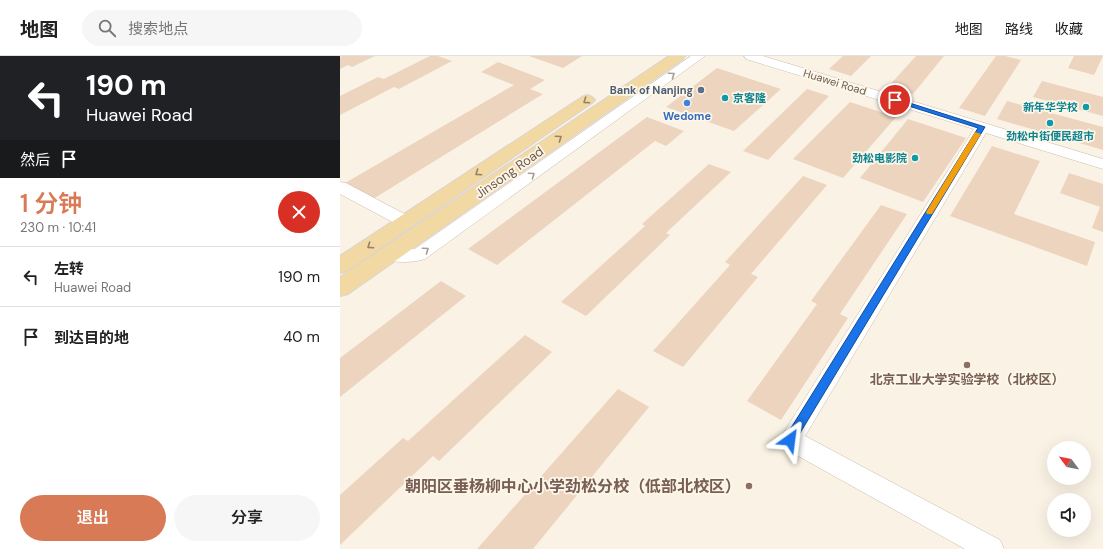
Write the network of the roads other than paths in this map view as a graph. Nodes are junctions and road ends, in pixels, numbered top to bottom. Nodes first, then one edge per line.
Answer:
1 (653, 56) edge
2 (678, 56) edge
3 (699, 56) edge
4 (750, 56) edge
5 (982, 127) junction
6 (1103, 164) edge
7 (340, 187) edge
8 (406, 222) junction
9 (389, 255) junction
10 (340, 266) edge
11 (340, 288) edge
12 (991, 549) edge

1 -> 8 main road, Jinsong Road
9 -> 2 main road, Jinsong Road
9 -> 3 street
4 - 5 street, Huawei Road
5 - 6 street, Huawei Road
5 - 12 street
7 - 8 street
8 -> 10 main road, Jinsong Road
9 - 11 main road, Jinsong Road

